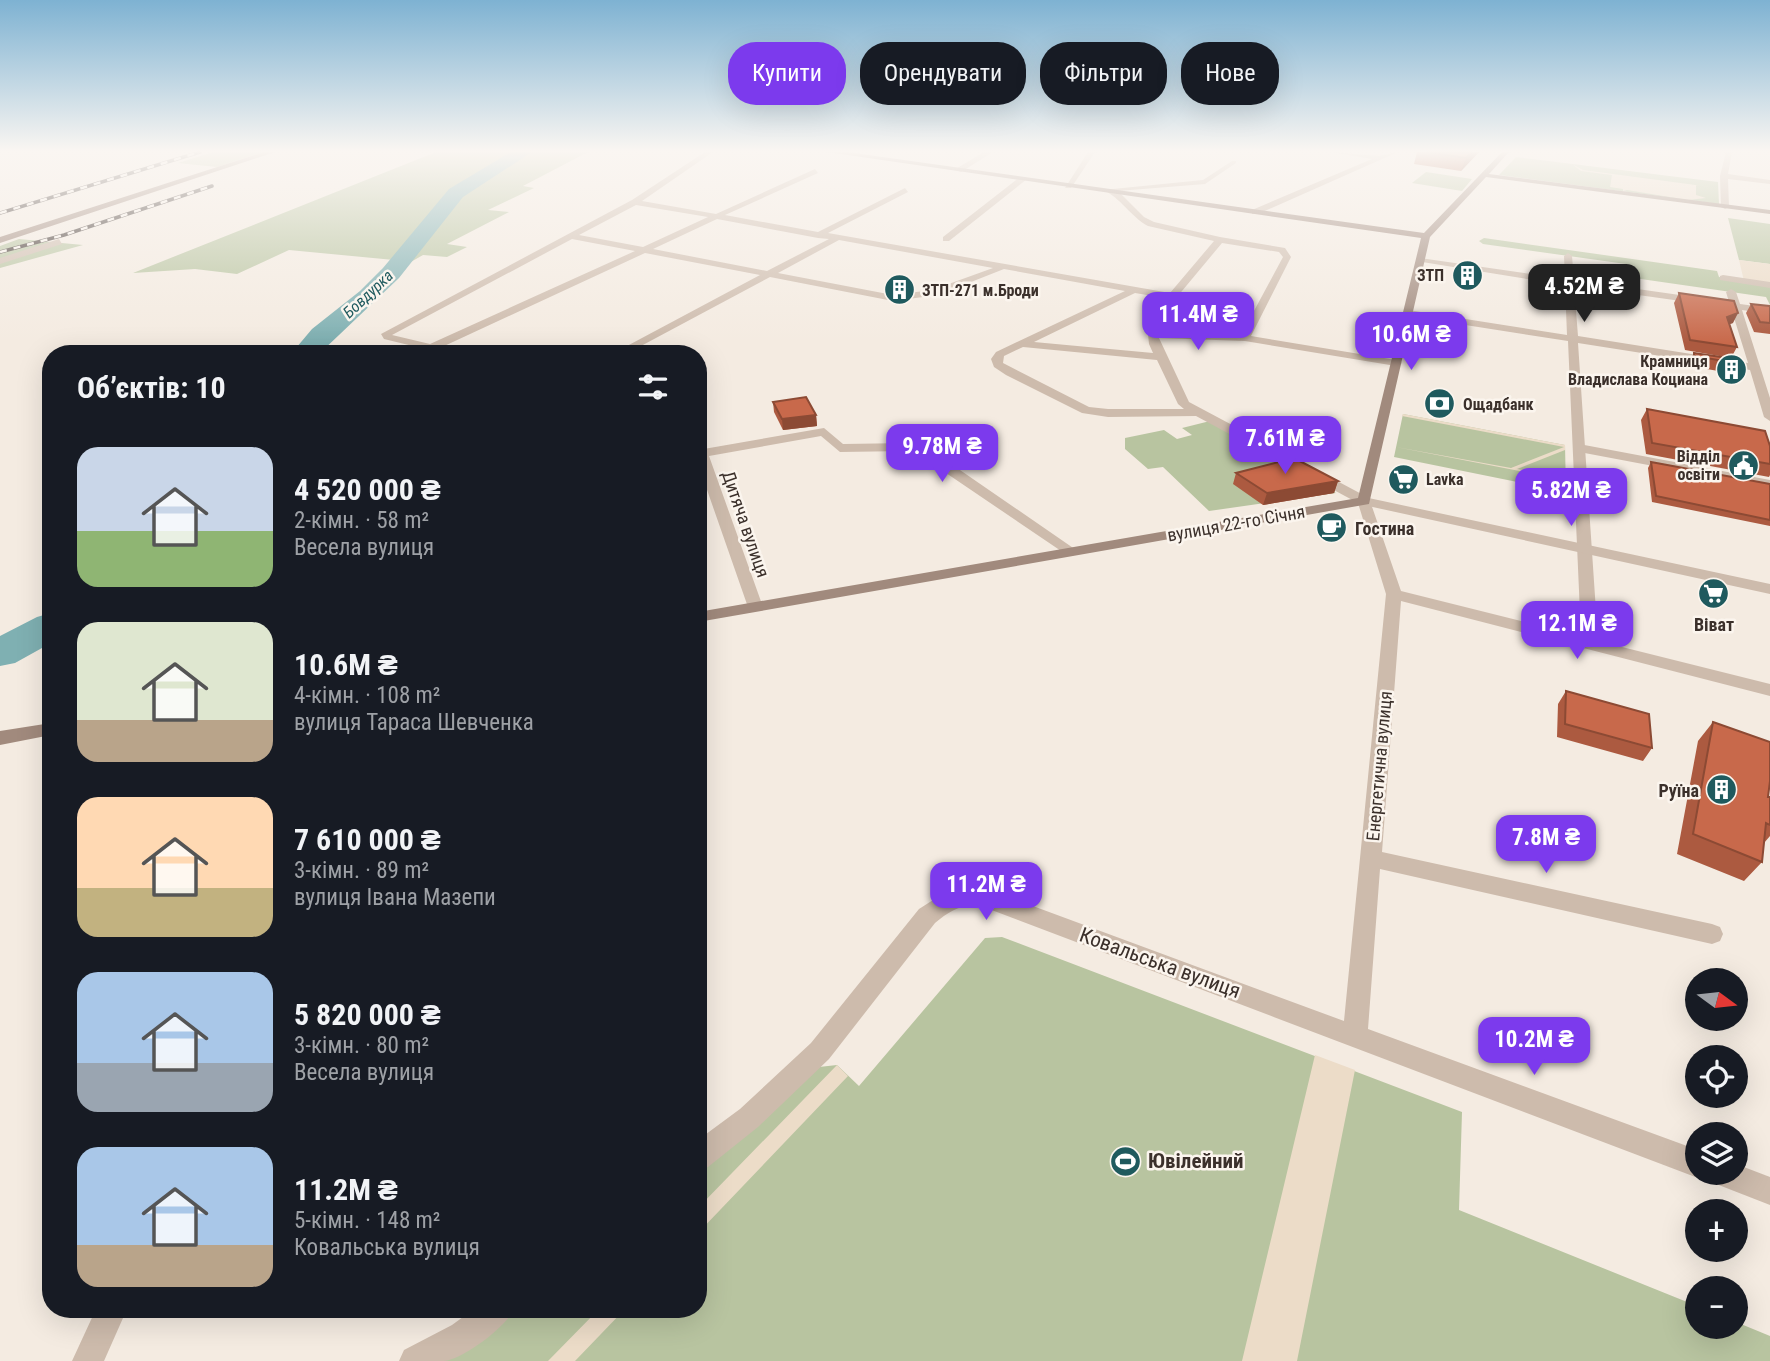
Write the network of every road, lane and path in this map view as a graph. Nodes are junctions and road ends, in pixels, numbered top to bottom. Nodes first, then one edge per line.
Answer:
1 (76, 216) edge
2 (610, 216) edge
3 (709, 216) edge
4 (720, 216) edge
5 (856, 216) edge
6 (976, 216) edge
7 (1137, 216) edge
8 (1280, 216) edge
9 (1445, 216) edge
10 (717, 217) junction
11 (818, 235) junction
12 (572, 236) junction
13 (1426, 236) junction
14 (837, 238) junction
15 (946, 239) dead end
16 (0, 240) edge
17 (1220, 240) junction
18 (59, 242) dead end
19 (646, 249) junction
20 (1568, 256) dead end
21 (0, 261) edge
22 (1420, 261) junction
23 (1000, 268) junction
24 (771, 273) junction
25 (1569, 282) junction
26 (1770, 285) edge
27 (1132, 291) junction
28 (1171, 296) junction
29 (1736, 306) junction
30 (1770, 311) edge
31 (1408, 313) junction
32 (1152, 335) junction
33 (1245, 338) junction
34 (1573, 338) junction
35 (1022, 343) junction
36 (422, 345) edge
37 (434, 345) edge
38 (634, 345) edge
39 (1159, 357) junction
40 (1396, 363) junction
41 (1754, 366) junction
42 (1770, 367) edge
43 (1196, 412) junction
44 (1770, 417) edge
45 (1579, 448) junction
46 (707, 452) edge
47 (707, 473) edge
48 (1770, 484) edge
49 (1364, 501) junction
50 (1585, 549) junction
51 (1072, 552) junction
52 (1770, 589) edge
53 (1394, 594) junction
54 (755, 607) junction
55 (707, 615) edge
56 (1590, 645) junction
57 (1770, 690) edge
58 (42, 731) edge
59 (0, 738) edge
60 (1370, 858) junction
61 (1712, 934) dead end
62 (1355, 1035) junction
63 (707, 1150) edge
64 (1685, 1159) edge
65 (1748, 1182) edge
66 (1770, 1191) edge
67 (108, 1318) edge
68 (487, 1318) edge
69 (88, 1361) edge
70 (415, 1361) edge

1 - 16 main road
2 - 12 street
3 - 10 street
4 - 10 street
5 - 11 street
6 - 15 street
7 - 17 street
8 - 13 main road
9 - 13 main road
10 - 11 street
10 - 19 street
11 - 14 street
12 - 19 street
12 - 36 street
13 - 22 main road
14 - 23 street
14 - 24 street
17 - 28 street
17 - 33 street
18 - 21 street
19 - 24 street
19 - 37 street
20 - 25 street
22 - 25 street
22 - 31 main road
23 - 24 street
23 - 27 street
24 - 38 street
25 - 29 street
25 - 34 street
26 - 29 street
27 - 28 street
27 - 35 street
28 - 32 street
29 - 30 street
29 - 41 street
31 - 34 street
31 - 40 main road
32 - 33 street
32 - 39 street
33 - 40 street
34 - 41 street
34 - 45 street
35 - 39 street
35 - 43 street
39 - 43 street
40 - 49 main road
41 - 42 street
41 - 44 street
43 - 49 street
45 - 48 street
45 - 50 street
46 - 51 street, Дитяча вулиця
47 - 54 street, Дитяча вулиця
49 - 50 street, вулиця 22-го Січня
49 - 51 main road, вулиця 22-го Січня
49 - 53 street, Енергетична вулиця
50 - 52 street, вулиця 22-го Січня
50 - 56 street
51 - 54 main road, вулиця 22-го Січня
53 - 56 street
53 - 60 street, Енергетична вулиця
54 - 55 main road, вулиця 22-го Січня
56 - 57 street
58 - 59 main road
60 - 61 street
60 - 62 street, Енергетична вулиця
62 - 63 street, Ковальська вулиця
62 - 64 street, Ковальська вулиця
65 - 66 street
67 - 69 street
68 - 70 street

